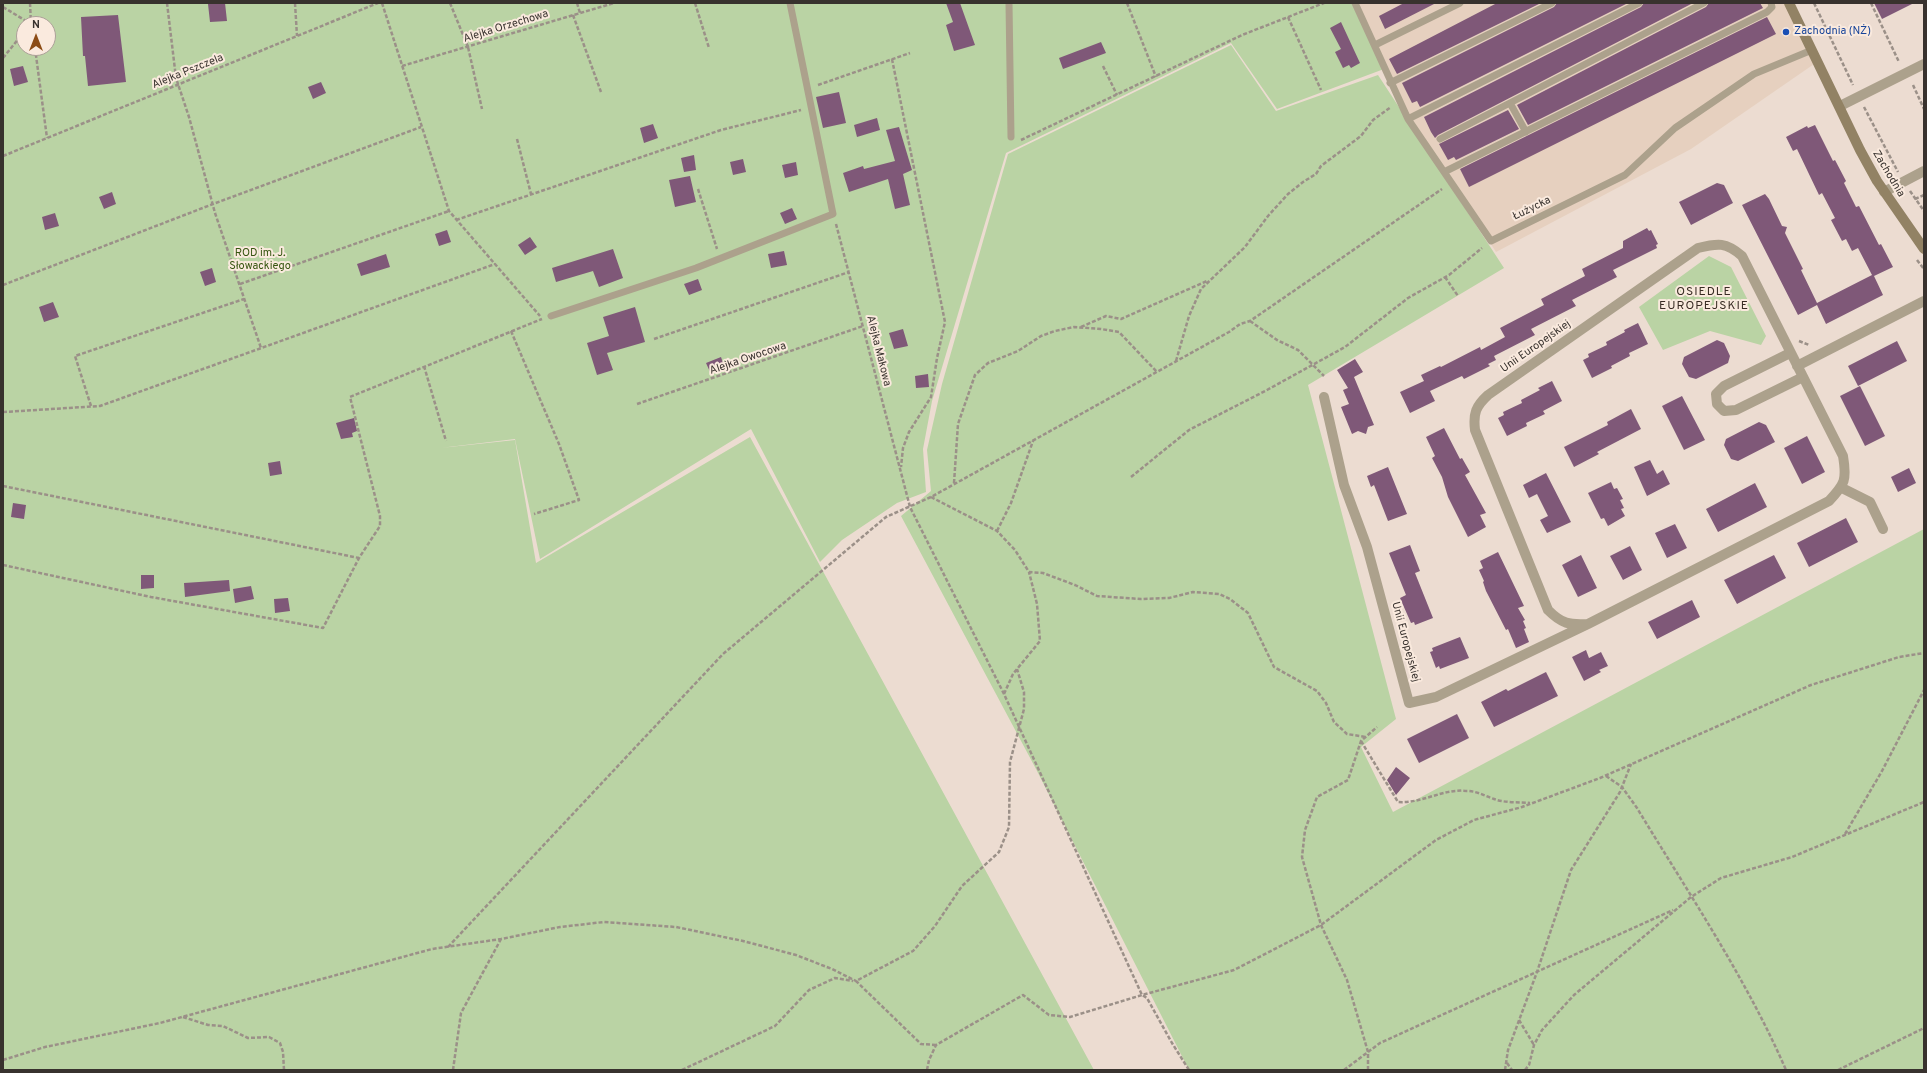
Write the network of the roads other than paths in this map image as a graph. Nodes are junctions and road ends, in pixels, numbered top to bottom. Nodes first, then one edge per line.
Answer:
1 (790, 3) edge
2 (1009, 3) edge
3 (1460, 3) edge
4 (1552, 3) edge
5 (1639, 3) edge
6 (1704, 3) edge
7 (1771, 3) edge
8 (1789, 3) edge
9 (1357, 4) edge
10 (1375, 45) junction
11 (1812, 50) junction
12 (1924, 64) edge
13 (1390, 83) junction
14 (1510, 103) junction
15 (1840, 106) junction
16 (1408, 120) junction
17 (1526, 132) junction
18 (1011, 137) road end
19 (1440, 139) dead end
20 (1924, 171) edge
21 (1444, 172) junction
22 (1884, 192) junction
23 (1924, 249) edge
24 (1924, 301) edge
25 (551, 316) road end
26 (1790, 353) junction
27 (1797, 366) junction
28 (1803, 377) junction
29 (1324, 397) dead end
30 (1842, 488) junction
31 (1883, 529) dead end
32 (1588, 624) junction

1 - 25 lane
2 - 18 lane
3 - 10 lane
4 - 13 lane
5 - 16 lane
6 - 14 lane
7 - 17 lane
8 - 11 street, Zachodnia
9 - 10 lane
10 - 13 lane
11 - 15 street, Zachodnia
11 - 21 lane, Łużycka
12 - 15 street
13 - 16 lane
14 - 17 lane
14 - 19 lane
15 - 22 street, Zachodnia
16 - 21 lane
17 - 21 lane
20 - 22 street
22 - 23 street, Zachodnia
24 - 27 street
26 - 27 street, Unii Europejskiej
26 - 28 street
26 - 32 street, Unii Europejskiej
27 - 28 street, Unii Europejskiej
28 - 30 street, Unii Europejskiej
29 - 32 street, Unii Europejskiej
30 - 31 street
30 - 32 street, Unii Europejskiej

